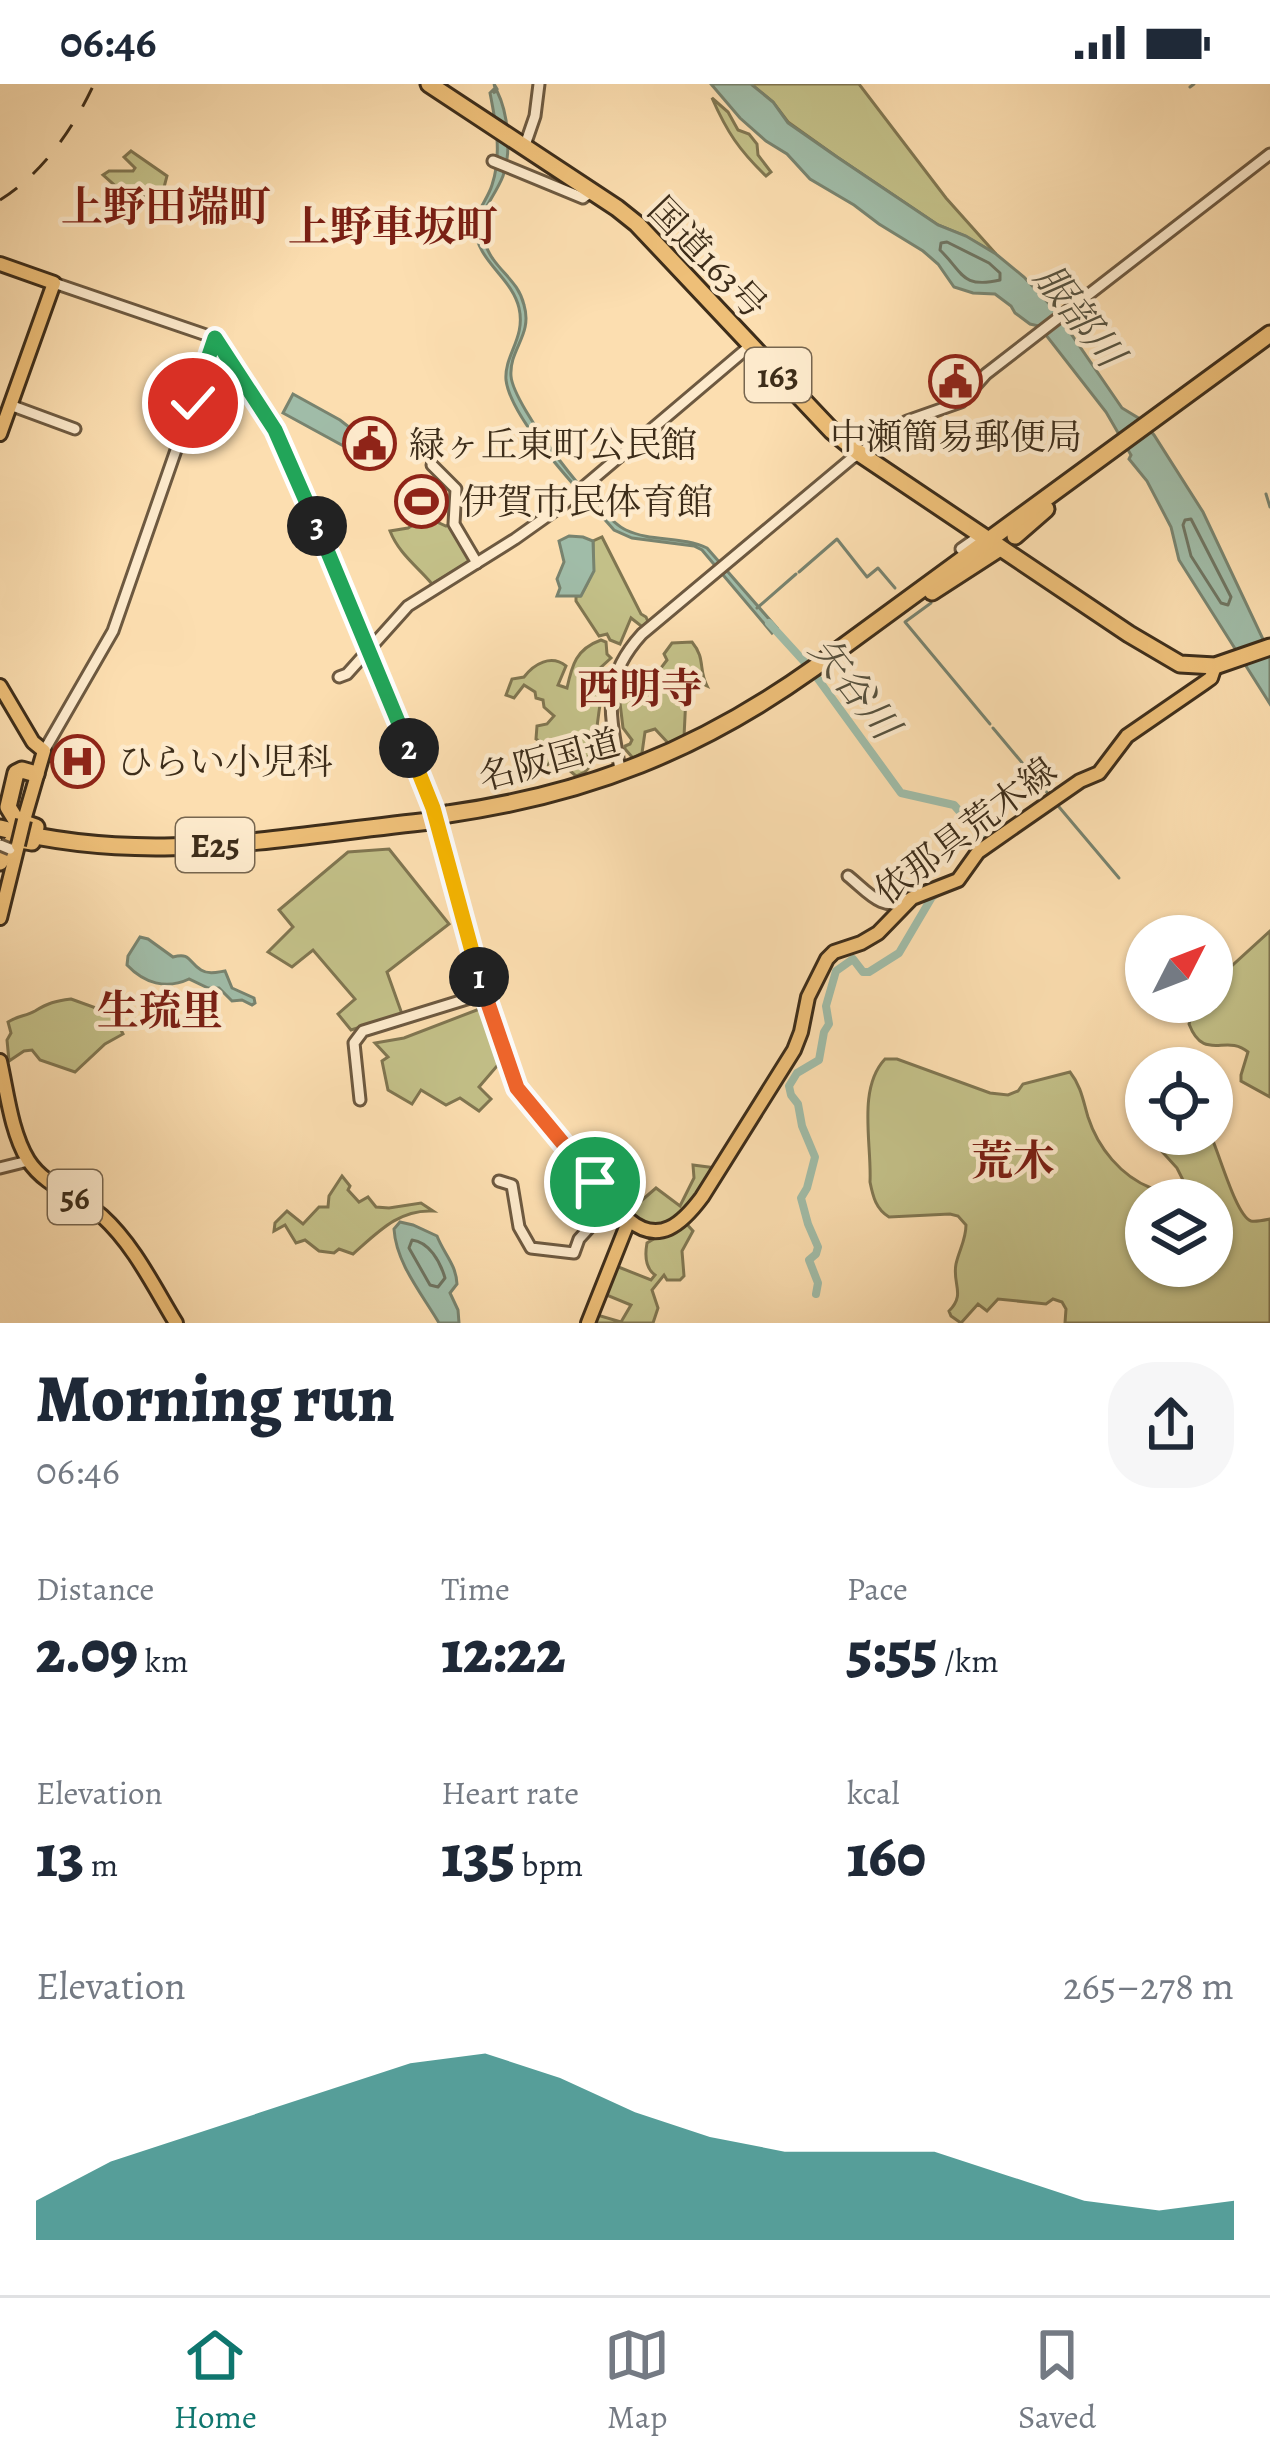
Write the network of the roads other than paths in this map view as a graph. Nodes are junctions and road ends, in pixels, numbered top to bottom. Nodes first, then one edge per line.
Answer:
1 (429, 84) edge
2 (539, 84) edge
3 (518, 144) junction
4 (1270, 154) edge
5 (494, 161) dead end
6 (591, 192) junction
7 (0, 264) edge
8 (54, 283) junction
9 (1270, 337) edge
10 (215, 338) junction
11 (751, 345) junction
12 (10, 405) junction
13 (75, 429) dead end
14 (0, 434) edge
15 (859, 453) junction
16 (432, 465) dead end
17 (1085, 471) junction
18 (1015, 536) joint
19 (991, 541) junction
20 (961, 550) joint
21 (477, 563) junction
22 (868, 631) junction
23 (1270, 647) edge
24 (367, 650) junction
25 (1215, 667) junction
26 (339, 677) dead end
27 (0, 686) edge
28 (44, 752) junction
29 (620, 769) dead end
30 (36, 772) junction
31 (0, 812) edge
32 (430, 818) junction
33 (198, 842) junction
34 (5, 844) edge
35 (160, 849) junction
36 (848, 876) dead end
37 (912, 898) junction
38 (0, 918) edge
39 (483, 994) junction
40 (0, 1061) edge
41 (361, 1100) dead end
42 (28, 1161) junction
43 (0, 1168) edge
44 (499, 1180) dead end
45 (612, 1204) junction
46 (629, 1220) junction
47 (176, 1323) edge
48 (588, 1323) edge

1 - 3 highway, 国道163号 / 163
2 - 3 street
3 - 6 highway, 国道163号 / 163
4 - 15 street
5 - 6 street
6 - 11 highway, 国道163号 / 163
7 - 8 main road
8 - 10 street
8 - 12 main road
9 - 17 highway
10 - 24 street
10 - 28 street
11 - 15 highway, 国道163号 / 163
11 - 21 street
12 - 13 street
12 - 14 main road
15 - 19 highway, 国道163号 / 163
15 - 29 street
16 - 21 street
17 - 18 highway
17 - 19 highway
17 - 22 highway, 名阪国道 / E25
18 - 19 street
19 - 20 street
19 - 22 highway
19 - 25 highway, 国道163号 / 163
20 - 22 highway
21 - 24 street
22 - 32 highway, 名阪国道 / E25, bridge
23 - 25 highway
24 - 26 street
24 - 39 street
25 - 37 main road, 依那具荒木線
27 - 28 main road
28 - 30 main road
30 - 31 highway
30 - 33 highway
30 - 34 main road, bridge
32 - 33 highway, 名阪国道 / E25
32 - 35 highway, 名阪国道 / E25
33 - 34 highway, 名阪国道 / E25
34 - 35 highway, 名阪国道 / E25
34 - 35 highway
34 - 38 main road
36 - 37 street
37 - 46 main road, 依那具荒木線
39 - 41 street
39 - 45 street
40 - 42 main road, 56
42 - 43 street
42 - 47 main road, 56
44 - 45 street
45 - 46 street
46 - 48 main road

